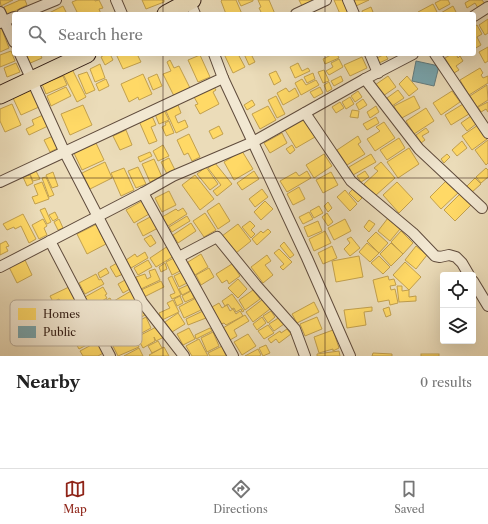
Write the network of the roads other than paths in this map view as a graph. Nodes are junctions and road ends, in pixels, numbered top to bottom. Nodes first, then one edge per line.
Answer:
1 (56, 0) edge
2 (116, 0) edge
3 (326, 0) edge
4 (348, 0) edge
5 (486, 0) edge
6 (191, 4) edge
7 (488, 5) edge
8 (27, 12) edge
9 (121, 12) edge
10 (171, 12) edge
11 (300, 12) edge
12 (353, 12) edge
13 (476, 14) edge
14 (12, 17) edge
15 (1, 19) edge
16 (12, 38) edge
17 (21, 56) edge
18 (83, 56) edge
19 (215, 56) edge
20 (371, 56) edge
21 (409, 56) edge
22 (436, 56) edge
23 (378, 72) junction
24 (223, 78) junction
25 (365, 79) junction
26 (32, 80) junction
27 (0, 95) edge
28 (305, 113) junction
29 (488, 133) edge
30 (253, 142) junction
31 (64, 151) junction
32 (0, 182) edge
33 (144, 193) junction
34 (482, 208) dead end
35 (97, 216) junction
36 (50, 241) junction
37 (179, 257) junction
38 (0, 267) edge
39 (467, 272) edge
40 (476, 286) edge
41 (81, 300) edge
42 (141, 300) edge
43 (142, 302) edge
44 (488, 306) edge
45 (105, 346) edge
46 (110, 356) edge
47 (184, 356) edge
48 (233, 356) edge
49 (305, 356) edge
50 (350, 356) edge

1 - 8 street
2 - 9 street
3 - 11 street
4 - 12 street
5 - 7 street
6 - 10 highway
7 - 13 street
14 - 15 street
15 - 16 street
17 - 26 street
18 - 26 highway
19 - 24 street
20 - 23 street
21 - 23 street
22 - 29 street
23 - 25 street
24 - 30 street
24 - 31 street
25 - 28 street
25 - 34 street
26 - 27 highway
26 - 31 street
28 - 30 street
28 - 39 street
30 - 33 street
30 - 50 street
31 - 32 street
31 - 35 street
33 - 35 street
33 - 37 street
35 - 36 street
35 - 42 street
36 - 38 street
36 - 41 street
37 - 48 street
37 - 49 street
40 - 44 street
43 - 47 street
45 - 46 street

